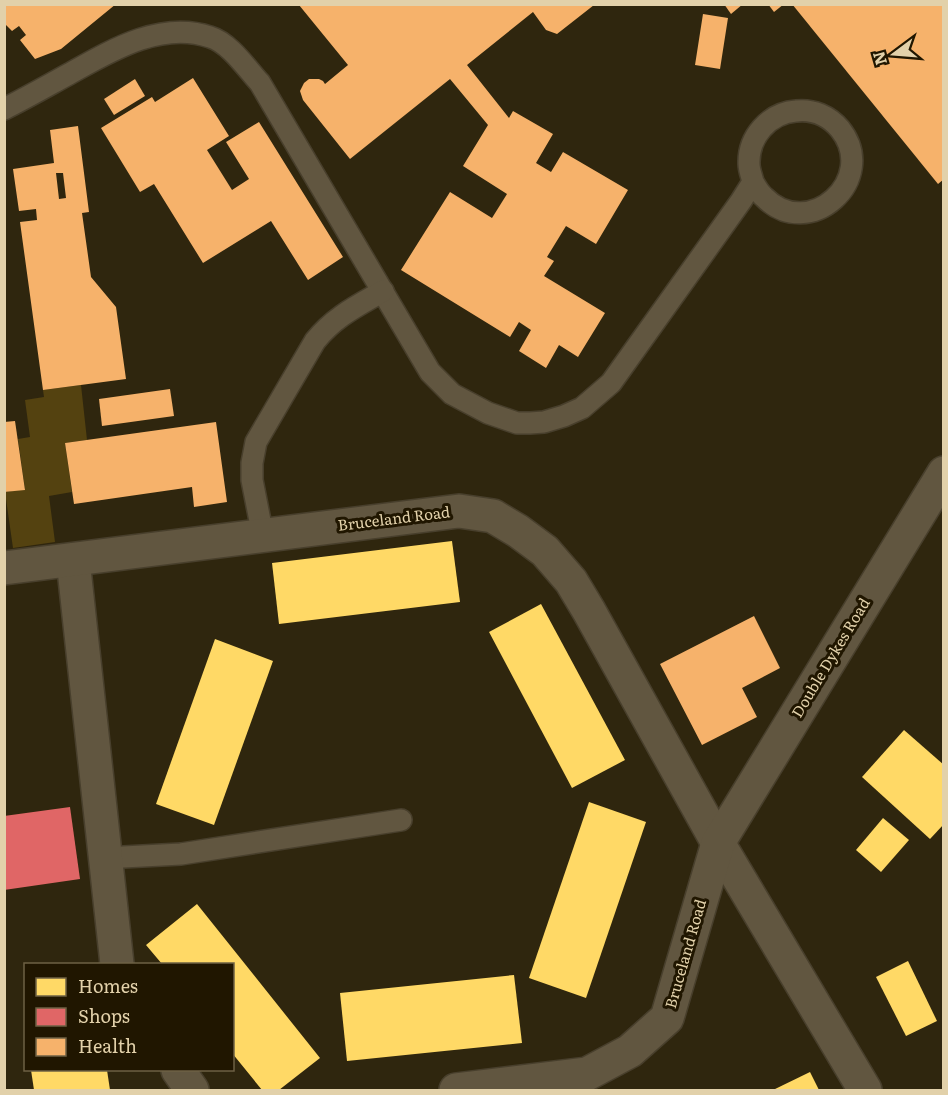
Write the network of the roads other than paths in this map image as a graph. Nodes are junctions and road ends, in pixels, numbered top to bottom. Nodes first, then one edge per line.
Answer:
1 (4, 109) edge
2 (753, 182) junction
3 (383, 291) junction
4 (944, 473) edge
5 (263, 536) junction
6 (73, 560) junction
7 (4, 568) edge
8 (401, 820) dead end
9 (718, 843) junction
10 (104, 858) junction
11 (117, 963) edge
12 (179, 1071) edge
13 (192, 1090) edge
14 (456, 1090) edge
15 (865, 1090) edge

1 - 3 lane
2 - 2 lane
2 - 3 lane
3 - 5 lane
4 - 9 street, Double Dykes Road
5 - 6 street, Bruceland Road
5 - 9 street, Bruceland Road
6 - 7 street, Bruceland Road
6 - 10 street
8 - 10 lane
9 - 14 street, Bruceland Road
9 - 15 street, Bruceland Road
10 - 11 street
12 - 13 street

